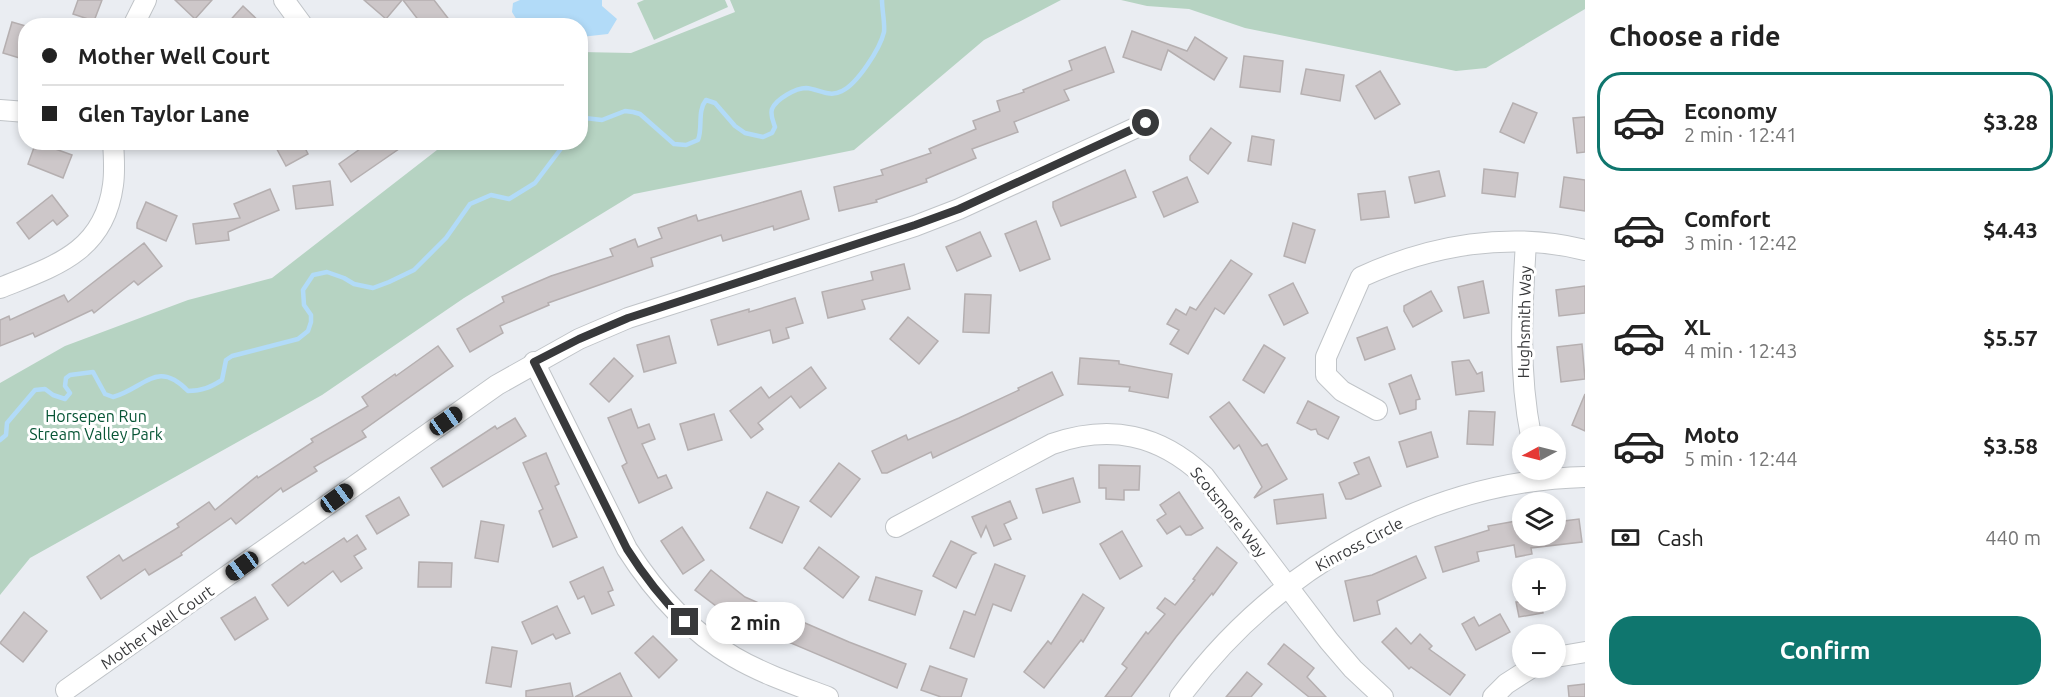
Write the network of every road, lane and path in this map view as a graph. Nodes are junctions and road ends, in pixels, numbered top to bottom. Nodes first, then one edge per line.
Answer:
1 (146, 0) edge
2 (284, 0) edge
3 (137, 18) edge
4 (297, 18) edge
5 (0, 111) edge
6 (18, 112) edge
7 (1146, 123) dead end
8 (113, 150) edge
9 (1526, 242) junction
10 (1585, 250) edge
11 (0, 288) edge
12 (534, 362) junction
13 (1377, 410) dead end
14 (1529, 426) edge
15 (1566, 476) edge
16 (1585, 477) edge
17 (1522, 480) edge
18 (896, 527) dead end
19 (1287, 586) junction
20 (1585, 652) edge
21 (1566, 655) edge
22 (1515, 678) edge
23 (66, 690) dead end
24 (828, 697) edge
25 (1180, 697) edge
26 (1383, 697) edge
27 (1493, 697) edge

1 - 3 street
2 - 4 street
5 - 6 street
7 - 12 street, Mother Well Court
8 - 11 street
9 - 10 street
9 - 13 street
9 - 14 street, Hughsmith Way
12 - 23 street, Mother Well Court
12 - 24 street
15 - 16 street, Kinross Circle
17 - 19 street, Kinross Circle
18 - 19 street, Scotsmore Way
19 - 25 street, Kinross Circle
19 - 26 street, Scotsmore Way
20 - 21 street
22 - 27 street

